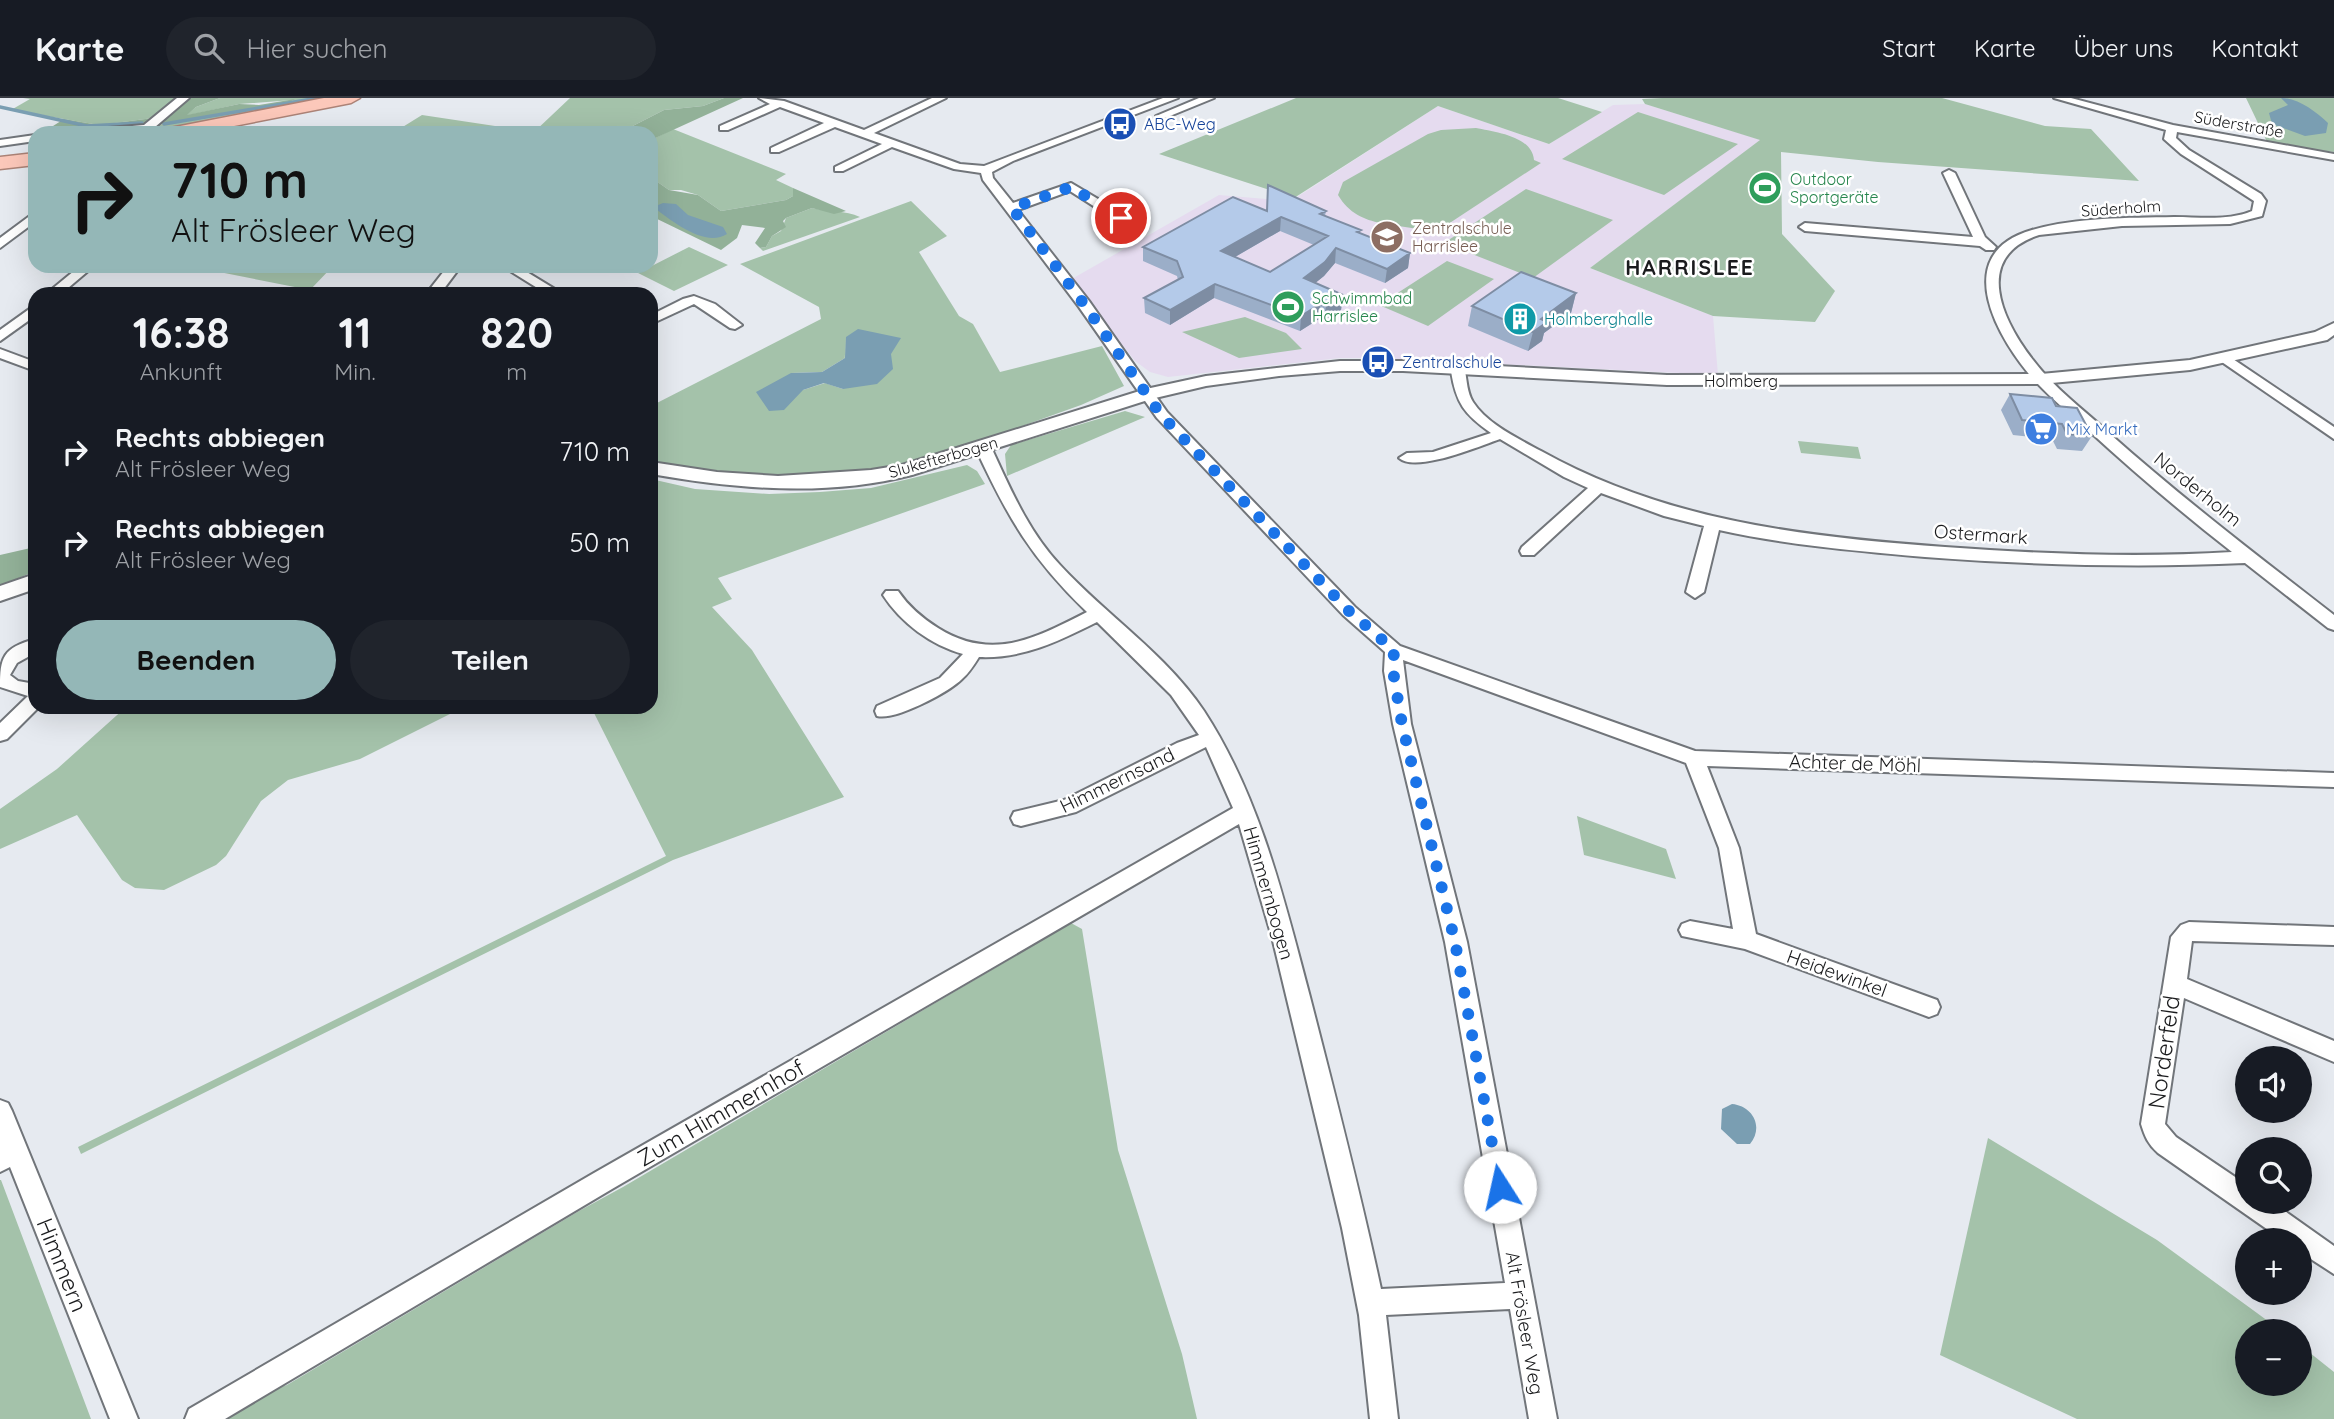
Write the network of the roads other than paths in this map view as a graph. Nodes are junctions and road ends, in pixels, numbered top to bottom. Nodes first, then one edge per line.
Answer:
1 (184, 98) edge
2 (764, 98) edge
3 (941, 98) edge
4 (1173, 98) edge
5 (1209, 98) edge
6 (2059, 98) edge
7 (360, 99) edge
8 (780, 103) junction
9 (836, 122) junction
10 (150, 126) edge
11 (209, 126) edge
12 (234, 126) edge
13 (724, 128) dead end
14 (2172, 128) junction
15 (1088, 130) junction
16 (866, 133) junction
17 (28, 139) edge
18 (894, 142) junction
19 (0, 143) edge
20 (775, 150) dead end
21 (28, 154) edge
22 (2334, 157) edge
23 (0, 158) edge
24 (28, 160) edge
25 (0, 163) edge
26 (839, 169) dead end
27 (986, 170) junction
28 (1949, 173) dead end
29 (1012, 208) junction
30 (1121, 218) dead end
31 (28, 222) edge
32 (1805, 227) dead end
33 (1983, 242) junction
34 (0, 244) edge
35 (2001, 250) junction
36 (79, 273) edge
37 (450, 273) edge
38 (520, 273) edge
39 (62, 287) edge
40 (438, 287) edge
41 (544, 287) edge
42 (28, 315) edge
43 (658, 316) edge
44 (735, 325) dead end
45 (2334, 328) edge
46 (0, 337) edge
47 (0, 353) edge
48 (2224, 357) junction
49 (28, 364) edge
50 (1458, 371) junction
51 (2041, 379) junction
52 (1146, 395) junction
53 (1502, 434) junction
54 (2334, 434) edge
55 (984, 447) junction
56 (1407, 458) dead end
57 (658, 469) edge
58 (1599, 486) junction
59 (1713, 523) junction
60 (1528, 551) dead end
61 (2248, 557) junction
62 (28, 584) edge
63 (1695, 592) dead end
64 (0, 594) edge
65 (892, 595) dead end
66 (1098, 614) junction
67 (2334, 624) edge
68 (28, 649) edge
69 (974, 650) junction
70 (1394, 650) junction
71 (28, 689) edge
72 (28, 707) edge
73 (884, 711) dead end
74 (0, 734) edge
75 (1211, 738) junction
76 (1694, 758) junction
77 (2334, 780) edge
78 (1245, 811) junction
79 (1021, 818) dead end
80 (1690, 930) dead end
81 (2334, 936) edge
82 (1746, 940) junction
83 (2174, 984) junction
84 (1928, 1007) dead end
85 (2334, 1052) edge
86 (0, 1111) edge
87 (8, 1155) edge
88 (2235, 1192) edge
89 (2267, 1214) edge
90 (2334, 1261) edge
91 (1520, 1295) junction
92 (1370, 1303) junction
93 (124, 1419) edge
94 (199, 1419) edge
95 (1384, 1419) edge
96 (1543, 1419) edge

1 - 10 street
2 - 8 street
3 - 16 street
4 - 15 street
5 - 15 street
6 - 14 street, Süderstraße
7 - 11 highway
7 - 12 highway
8 - 9 street
8 - 13 street
9 - 16 street
9 - 20 street
14 - 22 street, Süderstraße
14 - 35 street, Süderholm
15 - 27 street
16 - 18 street
17 - 19 street
18 - 26 street
18 - 27 street
21 - 23 highway
24 - 25 highway
27 - 29 street
28 - 33 street
29 - 30 street
29 - 52 street
31 - 34 street
32 - 33 street
33 - 35 street
35 - 51 street
36 - 39 street
37 - 40 street
38 - 41 street
42 - 46 street
43 - 44 street
45 - 48 street, Holmberg
47 - 49 street
48 - 51 street, Holmberg
48 - 54 street
50 - 51 street, Holmberg
50 - 52 street, Holmberg
50 - 53 street, Ostermark
51 - 61 street, Norderholm
52 - 55 street, Slukefterbogen
52 - 70 street
53 - 56 street
53 - 58 street, Ostermark
55 - 57 street, Slukefterbogen
55 - 66 street, Himmernbogen
58 - 59 street, Ostermark
58 - 60 street
59 - 61 street, Ostermark
59 - 63 street
61 - 67 street, Norderholm
62 - 64 street
65 - 69 street
66 - 69 street
66 - 75 street, Himmernbogen
68 - 71 street
69 - 73 street
70 - 76 street, Achter de Möhl
70 - 91 street, Alt Frösleer Weg
72 - 74 street
75 - 78 street, Himmernbogen
75 - 79 street, Himmernsand
76 - 77 street, Achter de Möhl
76 - 82 street
78 - 92 street, Himmernbogen
78 - 94 street, Zum Himmernhof
80 - 82 street, Heidewinkel
81 - 83 street, Norderfeld
82 - 84 street, Heidewinkel
83 - 85 street, Norderfeld
83 - 88 street, Norderfeld
86 - 87 street, Himmern
87 - 93 street, Himmern
89 - 90 street, Norderfeld
91 - 92 street
91 - 96 street, Alt Frösleer Weg
92 - 95 street, Himmernbogen

